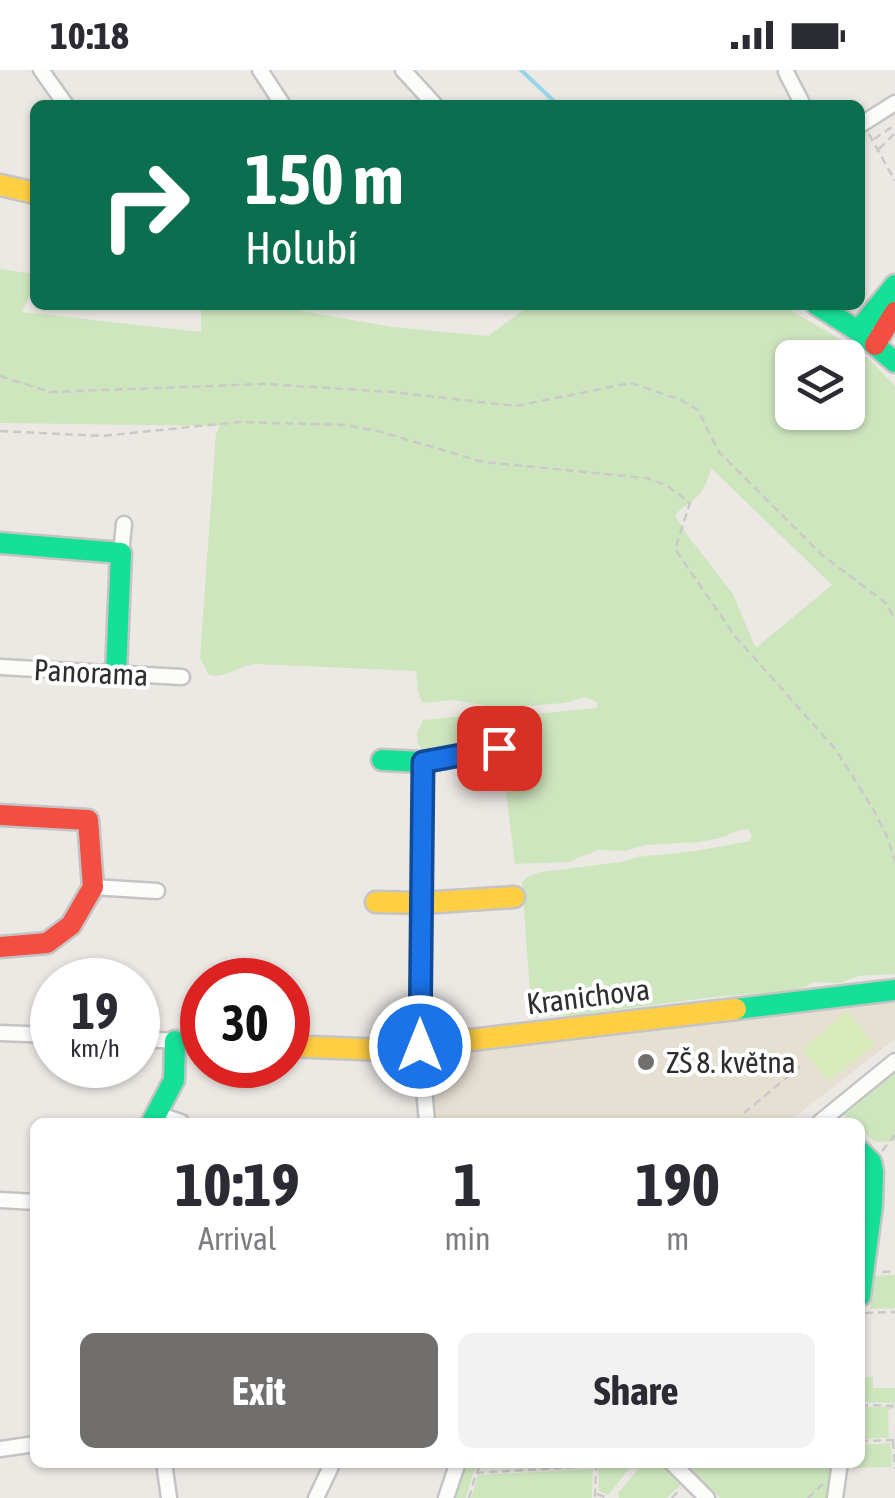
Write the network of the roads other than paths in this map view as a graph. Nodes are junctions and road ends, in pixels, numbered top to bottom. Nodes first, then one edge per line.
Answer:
1 (41, 70) edge
2 (260, 70) edge
3 (404, 70) edge
4 (786, 72) edge
5 (62, 100) edge
6 (280, 100) edge
7 (431, 100) edge
8 (801, 100) edge
9 (895, 103) edge
10 (865, 122) edge
11 (0, 185) edge
12 (30, 192) edge
13 (895, 285) edge
14 (825, 310) edge
15 (895, 312) edge
16 (858, 332) junction
17 (875, 346) junction
18 (895, 362) edge
19 (124, 524) dead end
20 (0, 543) edge
21 (121, 553) junction
22 (0, 667) edge
23 (116, 673) junction
24 (182, 677) dead end
25 (499, 748) dead end
26 (382, 760) dead end
27 (423, 762) junction
28 (0, 815) edge
29 (93, 886) junction
30 (157, 891) dead end
31 (514, 897) dead end
32 (376, 902) dead end
33 (422, 903) junction
34 (0, 946) edge
35 (895, 990) edge
36 (0, 1033) edge
37 (30, 1034) edge
38 (160, 1040) edge
39 (176, 1041) junction
40 (180, 1041) edge
41 (420, 1046) junction
42 (310, 1047) edge
43 (895, 1061) edge
44 (155, 1118) edge
45 (428, 1118) edge
46 (828, 1118) edge
47 (865, 1156) edge
48 (0, 1200) edge
49 (30, 1202) edge
50 (865, 1279) edge
51 (30, 1445) edge
52 (0, 1449) edge
53 (165, 1468) edge
54 (329, 1468) edge
55 (456, 1468) edge
56 (677, 1468) edge
57 (839, 1468) edge
58 (169, 1498) edge
59 (316, 1498) edge
60 (446, 1498) edge
61 (706, 1498) edge
62 (835, 1498) edge

1 - 5 street
2 - 6 street
3 - 7 street
4 - 8 street
9 - 10 street
11 - 12 street
13 - 16 street
14 - 16 street
15 - 17 street
16 - 17 street
17 - 18 street
19 - 21 street
20 - 21 street
21 - 23 street
22 - 23 street, Panorama
23 - 24 street, Panorama
25 - 27 street
26 - 27 street
27 - 33 street
28 - 29 street
29 - 30 street
29 - 34 street
31 - 33 street
32 - 33 street
33 - 41 street
35 - 41 street, Kranichova
36 - 37 street
38 - 39 street
39 - 40 street
39 - 44 street
41 - 42 street, Kranichova
41 - 45 street
43 - 46 street
47 - 50 street
48 - 49 street
51 - 52 street
53 - 58 street
54 - 59 street
55 - 60 street
56 - 61 street
57 - 62 street

